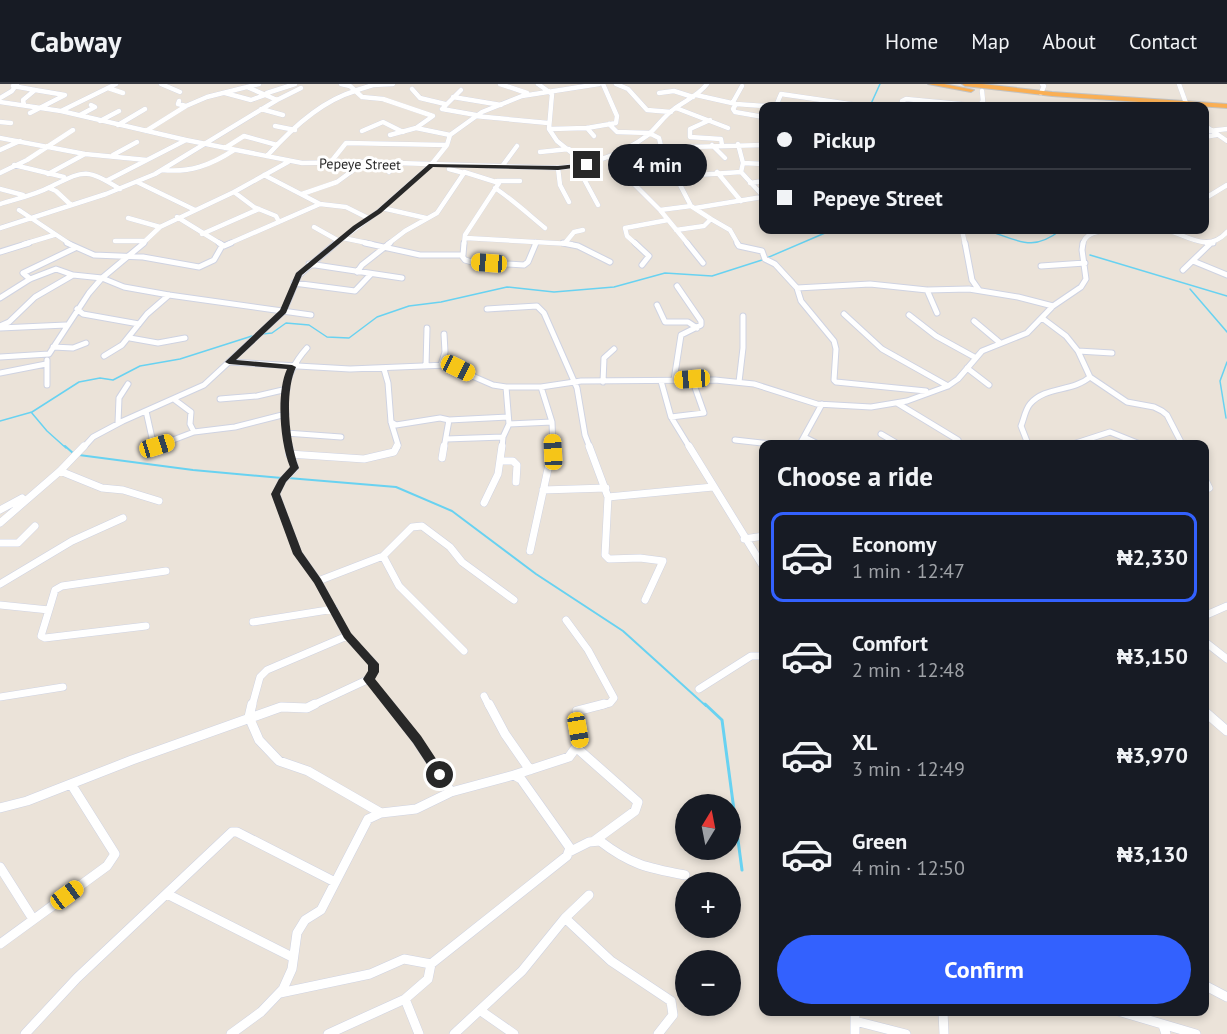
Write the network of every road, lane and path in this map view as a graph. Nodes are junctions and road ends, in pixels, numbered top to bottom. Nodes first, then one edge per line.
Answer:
1 (116, 84) edge
2 (161, 84) edge
3 (227, 84) edge
4 (259, 84) edge
5 (295, 84) edge
6 (341, 84) edge
7 (393, 84) edge
8 (500, 84) edge
9 (538, 84) edge
10 (601, 84) edge
11 (616, 84) edge
12 (707, 84) edge
13 (931, 84) edge
14 (965, 84) edge
15 (1179, 84) edge
16 (15, 85) edge
17 (510, 85) edge
18 (742, 86) dead end
19 (247, 87) junction
20 (108, 88) junction
21 (301, 88) dead end
22 (238, 89) junction
23 (412, 89) dead end
24 (1041, 89) edge
25 (35, 90) junction
26 (461, 90) dead end
27 (355, 91) junction
28 (549, 91) junction
29 (982, 91) junction
30 (180, 92) dead end
31 (123, 93) dead end
32 (225, 93) junction
33 (659, 93) dead end
34 (266, 94) junction
35 (533, 94) junction
36 (694, 96) junction
37 (453, 97) junction
38 (425, 99) junction
39 (0, 100) edge
40 (277, 100) junction
41 (179, 101) dead end
42 (778, 102) edge
43 (838, 102) edge
44 (902, 102) edge
45 (938, 102) edge
46 (981, 102) edge
47 (1135, 102) edge
48 (1159, 102) edge
49 (1185, 102) edge
50 (734, 103) junction
51 (446, 104) junction
52 (24, 105) junction
53 (91, 105) dead end
54 (501, 105) junction
55 (759, 105) edge
56 (186, 106) junction
57 (1209, 106) edge
58 (1227, 106) edge
59 (42, 107) junction
60 (411, 108) junction
61 (676, 108) junction
62 (145, 109) dead end
63 (261, 109) junction
64 (1209, 109) edge
65 (61, 111) junction
66 (119, 111) dead end
67 (1227, 111) edge
68 (671, 112) junction
69 (30, 113) dead end
70 (80, 115) junction
71 (283, 115) dead end
72 (476, 115) junction
73 (759, 116) edge
74 (375, 117) dead end
75 (710, 120) junction
76 (100, 121) junction
77 (386, 121) junction
78 (0, 122) edge
79 (11, 123) dead end
80 (548, 123) junction
81 (609, 124) junction
82 (118, 125) junction
83 (275, 126) dead end
84 (416, 128) junction
85 (587, 128) junction
86 (728, 128) dead end
87 (550, 129) junction
88 (1227, 129) edge
89 (74, 130) dead end
90 (146, 130) junction
91 (295, 130) junction
92 (1209, 130) edge
93 (362, 131) dead end
94 (1209, 131) edge
95 (403, 132) junction
96 (649, 133) junction
97 (390, 135) dead end
98 (450, 135) junction
99 (1216, 135) junction
100 (594, 136) dead end
101 (1209, 136) edge
102 (0, 138) edge
103 (186, 140) junction
104 (20, 141) junction
105 (1226, 141) edge
106 (136, 142) dead end
107 (722, 144) junction
108 (738, 144) junction
109 (204, 145) junction
110 (277, 145) junction
111 (447, 145) junction
112 (712, 145) junction
113 (759, 145) edge
114 (517, 146) dead end
115 (50, 147) junction
116 (225, 148) junction
117 (569, 149) junction
118 (0, 150) edge
119 (234, 150) junction
120 (662, 150) junction
121 (673, 151) junction
122 (540, 152) dead end
123 (649, 152) junction
124 (85, 154) junction
125 (113, 155) junction
126 (267, 156) junction
127 (617, 157) junction
128 (725, 158) dead end
129 (147, 160) junction
130 (683, 160) dead end
131 (175, 162) junction
132 (288, 162) junction
133 (330, 162) junction
134 (365, 162) junction
135 (743, 163) junction
136 (395, 164) junction
137 (759, 164) edge
138 (14, 165) junction
139 (431, 165) junction
140 (503, 165) junction
141 (587, 165) junction
142 (444, 166) junction
143 (577, 166) junction
144 (192, 168) junction
145 (558, 168) junction
146 (162, 170) junction
147 (625, 171) junction
148 (389, 172) dead end
149 (464, 172) junction
150 (632, 172) junction
151 (717, 172) junction
152 (741, 172) junction
153 (0, 173) edge
154 (48, 174) junction
155 (264, 175) junction
156 (672, 176) junction
157 (67, 177) junction
158 (108, 180) junction
159 (497, 181) junction
160 (520, 181) dead end
161 (137, 182) junction
162 (759, 182) edge
163 (750, 183) junction
164 (1227, 185) edge
165 (49, 188) junction
166 (495, 188) junction
167 (0, 189) edge
168 (120, 189) junction
169 (1219, 190) junction
170 (234, 192) junction
171 (759, 193) edge
172 (1227, 193) edge
173 (302, 194) junction
174 (23, 195) junction
175 (1209, 196) edge
176 (759, 198) edge
177 (741, 201) junction
178 (569, 202) dead end
179 (0, 204) edge
180 (320, 204) junction
181 (71, 205) junction
182 (598, 205) dead end
183 (693, 207) junction
184 (382, 208) junction
185 (259, 209) junction
186 (19, 210) dead end
187 (195, 210) junction
188 (660, 210) junction
189 (33, 217) junction
190 (177, 217) junction
191 (128, 218) dead end
192 (368, 218) junction
193 (426, 218) junction
194 (711, 219) junction
195 (668, 220) junction
196 (279, 222) junction
197 (160, 226) junction
198 (314, 227) dead end
199 (0, 228) edge
200 (545, 228) dead end
201 (583, 230) dead end
202 (676, 230) junction
203 (1227, 232) edge
204 (202, 234) junction
205 (963, 234) edge
206 (1090, 234) edge
207 (1180, 234) edge
208 (54, 235) junction
209 (466, 238) junction
210 (341, 240) junction
211 (115, 241) dead end
212 (145, 241) junction
213 (536, 242) junction
214 (565, 243) junction
215 (1210, 244) junction
216 (222, 246) junction
217 (385, 246) junction
218 (75, 248) junction
219 (0, 252) edge
220 (462, 256) junction
221 (128, 258) junction
222 (1193, 261) junction
223 (610, 262) dead end
224 (703, 263) dead end
225 (1085, 263) junction
226 (309, 264) junction
227 (642, 265) dead end
228 (1041, 266) dead end
229 (1183, 270) dead end
230 (357, 272) junction
231 (371, 274) junction
232 (73, 275) junction
233 (1227, 275) edge
234 (102, 278) junction
235 (402, 278) dead end
236 (30, 279) junction
237 (294, 283) junction
238 (677, 286) dead end
239 (797, 288) junction
240 (927, 290) junction
241 (979, 290) junction
242 (169, 295) junction
243 (0, 298) edge
244 (657, 305) dead end
245 (1053, 306) junction
246 (77, 309) junction
247 (487, 309) dead end
248 (284, 311) junction
249 (937, 313) dead end
250 (844, 314) dead end
251 (311, 315) dead end
252 (909, 315) dead end
253 (743, 316) dead end
254 (1042, 318) junction
255 (974, 321) dead end
256 (139, 324) junction
257 (66, 325) junction
258 (0, 327) edge
259 (426, 328) dead end
260 (697, 328) junction
261 (444, 334) dead end
262 (130, 338) junction
263 (186, 338) dead end
264 (999, 342) junction
265 (86, 344) dead end
266 (52, 347) junction
267 (307, 348) dead end
268 (614, 349) dead end
269 (1078, 351) junction
270 (1112, 353) dead end
271 (49, 354) junction
272 (104, 356) dead end
273 (0, 357) edge
274 (976, 358) junction
275 (229, 362) junction
276 (46, 364) junction
277 (441, 365) junction
278 (426, 366) junction
279 (292, 367) junction
280 (968, 368) junction
281 (384, 369) junction
282 (0, 373) edge
283 (1090, 377) junction
284 (692, 379) junction
285 (674, 380) junction
286 (661, 381) junction
287 (574, 382) junction
288 (603, 382) junction
289 (739, 382) junction
290 (128, 384) dead end
291 (47, 385) dead end
292 (989, 385) dead end
293 (948, 386) junction
294 (506, 387) junction
295 (541, 387) junction
296 (287, 389) junction
297 (928, 391) junction
298 (175, 399) junction
299 (220, 399) dead end
300 (897, 403) junction
301 (822, 404) junction
302 (146, 411) junction
303 (286, 414) junction
304 (671, 417) junction
305 (449, 420) junction
306 (509, 421) junction
307 (391, 422) junction
308 (552, 422) junction
309 (118, 423) junction
310 (194, 432) junction
311 (286, 433) junction
312 (881, 434) dead end
313 (341, 437) dead end
314 (503, 437) junction
315 (446, 439) junction
316 (735, 440) dead end
317 (803, 440) edge
318 (891, 440) edge
319 (958, 440) edge
320 (1027, 440) edge
321 (1085, 440) edge
322 (1130, 440) edge
323 (1180, 440) edge
324 (759, 443) edge
325 (289, 454) junction
326 (442, 458) dead end
327 (500, 461) junction
328 (60, 471) junction
329 (516, 482) dead end
330 (713, 487) junction
331 (606, 488) junction
332 (543, 489) junction
333 (36, 493) junction
334 (608, 497) junction
335 (159, 501) dead end
336 (484, 503) dead end
337 (0, 510) edge
338 (123, 518) dead end
339 (0, 523) edge
340 (35, 526) dead end
341 (759, 537) edge
342 (744, 539) junction
343 (0, 543) edge
344 (530, 551) dead end
345 (383, 556) junction
346 (759, 561) edge
347 (166, 571) dead end
348 (318, 581) junction
349 (0, 584) edge
350 (514, 600) dead end
351 (645, 600) dead end
352 (0, 605) edge
353 (1227, 606) edge
354 (334, 609) junction
355 (49, 610) junction
356 (1209, 614) edge
357 (566, 620) dead end
358 (253, 622) dead end
359 (146, 626) dead end
360 (347, 636) junction
361 (1209, 645) edge
362 (464, 651) dead end
363 (759, 656) edge
364 (1227, 659) edge
365 (369, 679) junction
366 (63, 687) dead end
367 (699, 689) dead end
368 (484, 696) dead end
369 (0, 697) edge
370 (1209, 715) edge
371 (249, 717) junction
372 (1227, 731) edge
373 (578, 749) junction
374 (530, 770) junction
375 (514, 775) junction
376 (71, 784) junction
377 (451, 792) junction
378 (0, 808) edge
379 (381, 813) junction
380 (594, 841) junction
381 (570, 852) junction
382 (0, 867) edge
383 (675, 873) edge
384 (335, 882) junction
385 (166, 894) junction
386 (589, 895) dead end
387 (565, 918) junction
388 (33, 919) junction
389 (0, 944) edge
390 (292, 957) junction
391 (431, 964) junction
392 (1209, 988) edge
393 (280, 993) junction
394 (1227, 997) edge
395 (405, 999) junction
396 (481, 1011) junction
397 (855, 1016) edge
398 (943, 1016) edge
399 (1131, 1016) edge
400 (1165, 1029) edge
401 (25, 1034) edge
402 (231, 1034) edge
403 (328, 1034) edge
404 (419, 1034) edge
405 (454, 1034) edge
406 (514, 1034) edge
407 (658, 1034) edge
408 (855, 1034) edge
409 (906, 1034) edge
410 (944, 1034) edge
411 (1196, 1034) edge

1 - 20 street
2 - 30 street
3 - 22 street
4 - 19 street
5 - 34 street
6 - 27 street
7 - 27 street
8 - 17 street
9 - 28 street
10 - 28 street
10 - 81 street
11 - 68 street
12 - 36 street, Pepeye Street
13 - 29 highway
14 - 24 highway
15 - 49 street
16 - 25 street
16 - 39 street
17 - 35 street
18 - 50 street
19 - 22 street
19 - 34 street
20 - 31 street
20 - 65 street
21 - 40 street
22 - 32 street
23 - 38 street
24 - 29 highway
24 - 47 highway
24 - 48 highway
25 - 52 street
25 - 59 street
26 - 37 street
27 - 60 street
27 - 91 street
28 - 35 street
28 - 80 street
29 - 46 street
32 - 34 street
32 - 56 street
33 - 36 street
34 - 40 street
35 - 54 street
36 - 50 street
36 - 61 street, Pepeye Street
37 - 51 street
37 - 54 street
38 - 51 street
38 - 60 street
39 - 52 street, Pepeye Street
40 - 63 street
41 - 56 street
42 - 43 street
44 - 45 street
50 - 55 street
50 - 73 street
51 - 72 street
52 - 59 street, Pepeye Street
53 - 70 street
54 - 72 street
56 - 90 street
57 - 58 highway
59 - 65 street, Pepeye Street
59 - 69 street
60 - 84 street
61 - 68 street, Pepeye Street
61 - 75 street
62 - 82 street
63 - 71 street
63 - 109 street
64 - 67 highway
65 - 70 street, Pepeye Street
66 - 76 street
68 - 96 street, Pepeye Street
70 - 76 street, Pepeye Street
72 - 80 street
72 - 98 street
74 - 77 street
75 - 86 street
75 - 107 street
76 - 82 street, Pepeye Street
77 - 93 street
77 - 95 street
78 - 79 street
80 - 87 street
81 - 85 street
81 - 96 street
82 - 90 street, Pepeye Street
83 - 91 street
84 - 95 street
84 - 98 street
85 - 87 street
85 - 100 street
87 - 117 street
88 - 92 street
89 - 115 street
90 - 103 street, Pepeye Street
91 - 110 street
94 - 99 street
95 - 97 street
96 - 120 street
96 - 127 street, Pepeye Street
98 - 111 street
99 - 101 street
99 - 105 street
102 - 104 street
103 - 109 street, Pepeye Street
103 - 129 street
104 - 115 street
104 - 118 street
106 - 125 street
107 - 108 street
107 - 112 street
108 - 113 street
108 - 135 street
109 - 116 street, Pepeye Street
109 - 131 street
110 - 116 street
110 - 126 street
111 - 133 street
111 - 139 street
112 - 121 street
112 - 128 street
114 - 140 street
115 - 124 street
115 - 138 street
116 - 119 street, Pepeye Street
117 - 122 street
117 - 141 street
119 - 126 street, Pepeye Street
119 - 144 street
120 - 121 street
120 - 123 street
121 - 130 street
123 - 127 street
123 - 150 street
124 - 125 street
124 - 154 street
125 - 129 street
126 - 132 street, Pepeye Street
127 - 141 street, Pepeye Street
127 - 147 street
129 - 158 street
131 - 144 street
131 - 146 street
132 - 133 street, Pepeye Street
132 - 155 street
133 - 134 street, Pepeye Street
134 - 136 street, Pepeye Street
134 - 173 street
135 - 137 street
135 - 152 street
136 - 139 street, Pepeye Street
136 - 148 street
138 - 153 street
138 - 154 street
139 - 142 street, Pepeye Street
139 - 184 street
140 - 142 street, Pepeye Street
140 - 145 street, Pepeye Street
141 - 143 street, Pepeye Street
142 - 149 street
143 - 145 street, Pepeye Street
143 - 182 street
144 - 146 street
145 - 178 street
146 - 161 street
147 - 150 street
147 - 188 street
149 - 159 street
149 - 193 street
150 - 156 street
151 - 152 street
151 - 156 street
151 - 177 street
152 - 163 street
154 - 157 street
155 - 170 street
155 - 173 street
156 - 183 street
157 - 158 street
157 - 165 street
158 - 168 street
159 - 160 street
159 - 166 street
161 - 168 street
161 - 187 street
162 - 163 street
163 - 171 street
164 - 169 street
165 - 174 street
165 - 181 street
166 - 200 street
166 - 209 street
167 - 174 street
168 - 181 street
169 - 172 street
169 - 175 street
170 - 185 street
170 - 187 street
173 - 180 street
174 - 179 street
176 - 177 street
177 - 183 street
180 - 192 street
180 - 196 street
181 - 189 street
183 - 188 street
183 - 194 street
184 - 192 street
184 - 193 street
185 - 196 street
185 - 204 street
186 - 189 street
187 - 190 street
188 - 195 street
189 - 199 street
189 - 208 street
190 - 197 street
190 - 204 street
191 - 197 street
192 - 210 street
193 - 217 street
194 - 202 street
194 - 239 street
195 - 202 street
195 - 227 street
196 - 216 street
197 - 212 street
198 - 210 street
201 - 214 street
202 - 224 street
203 - 215 street
204 - 216 street
205 - 241 street
206 - 225 street
207 - 215 street
208 - 218 street
208 - 219 street
209 - 213 street
209 - 220 street
210 - 217 street
210 - 226 street
211 - 212 street
212 - 221 street
213 - 214 street
213 - 220 street
214 - 223 street
215 - 222 street
216 - 221 street
217 - 220 street
217 - 230 street
218 - 221 street
218 - 236 street
221 - 234 street
222 - 229 street
222 - 233 street
225 - 228 street
225 - 245 street
226 - 230 street
226 - 237 street
230 - 231 street
231 - 235 street
231 - 237 street
232 - 234 street
232 - 236 street
232 - 258 street
234 - 242 street
234 - 246 street
236 - 243 street
237 - 248 street
238 - 260 street
239 - 240 street
239 - 297 street
240 - 241 street
240 - 249 street
241 - 245 street
242 - 248 street
242 - 256 street
244 - 260 street
245 - 254 street
246 - 256 street
246 - 257 street
247 - 287 street
248 - 251 street
248 - 275 street
250 - 293 street
252 - 274 street
253 - 289 street
254 - 264 street
254 - 269 street
255 - 264 street
256 - 262 street
257 - 258 street
257 - 266 street
259 - 278 street
260 - 285 street
261 - 277 street
262 - 263 street
262 - 272 street
264 - 274 street
265 - 266 street
266 - 271 street
267 - 279 street
268 - 288 street
269 - 270 street
269 - 283 street
271 - 273 street
271 - 276 street
274 - 280 street
275 - 279 street
275 - 298 street
276 - 282 street
276 - 291 street
277 - 278 street
277 - 294 street
278 - 281 street
279 - 281 street
279 - 296 street
280 - 292 street
280 - 293 street
281 - 307 street
283 - 320 street
283 - 323 street
284 - 285 street
284 - 289 street
284 - 304 street
285 - 286 street
286 - 288 street
286 - 304 street
287 - 288 street
287 - 295 street
287 - 331 street
289 - 301 street
290 - 309 street
293 - 297 street
294 - 295 street
294 - 306 street
295 - 308 street
296 - 299 street
296 - 303 street
297 - 300 street
298 - 302 street
298 - 310 street
300 - 301 street
300 - 319 street
301 - 317 street
302 - 309 street
302 - 310 street
303 - 310 street
303 - 311 street
304 - 330 street
305 - 306 street
305 - 307 street
305 - 315 street
306 - 308 street
306 - 314 street
307 - 325 street
308 - 332 street
309 - 328 street
311 - 313 street
311 - 325 street
312 - 318 street
314 - 315 street
314 - 327 street
315 - 326 street
316 - 324 street
321 - 322 street
325 - 348 street
327 - 329 street
327 - 336 street
328 - 333 street
328 - 335 street
330 - 334 street
330 - 342 street
331 - 332 street
331 - 334 street
332 - 344 street
333 - 337 street
333 - 339 street
334 - 351 street
338 - 349 street
340 - 343 street
341 - 342 street
342 - 346 street
345 - 348 street
345 - 350 street
345 - 362 street
347 - 355 street
348 - 354 street
352 - 355 street
353 - 356 street
354 - 358 street
354 - 360 street
355 - 359 street
357 - 373 street
360 - 365 street
360 - 371 street
361 - 364 street
363 - 367 street
365 - 371 street
365 - 377 street
366 - 369 street
368 - 374 street
370 - 372 street
371 - 376 street
371 - 379 street
373 - 374 street
373 - 380 street
374 - 375 street
375 - 377 street
375 - 381 street
376 - 378 street
376 - 388 street
377 - 379 street
379 - 384 street
380 - 381 street
380 - 383 street
381 - 391 street
382 - 388 street
384 - 385 street
384 - 390 street
385 - 390 street
385 - 401 street
386 - 387 street
387 - 396 street
387 - 407 street
388 - 389 street
390 - 393 street
391 - 393 street
391 - 395 street
392 - 394 street
393 - 402 street
395 - 403 street
395 - 404 street
396 - 405 street
396 - 406 street
397 - 408 street
397 - 409 street
398 - 410 street
399 - 400 street
400 - 411 street

